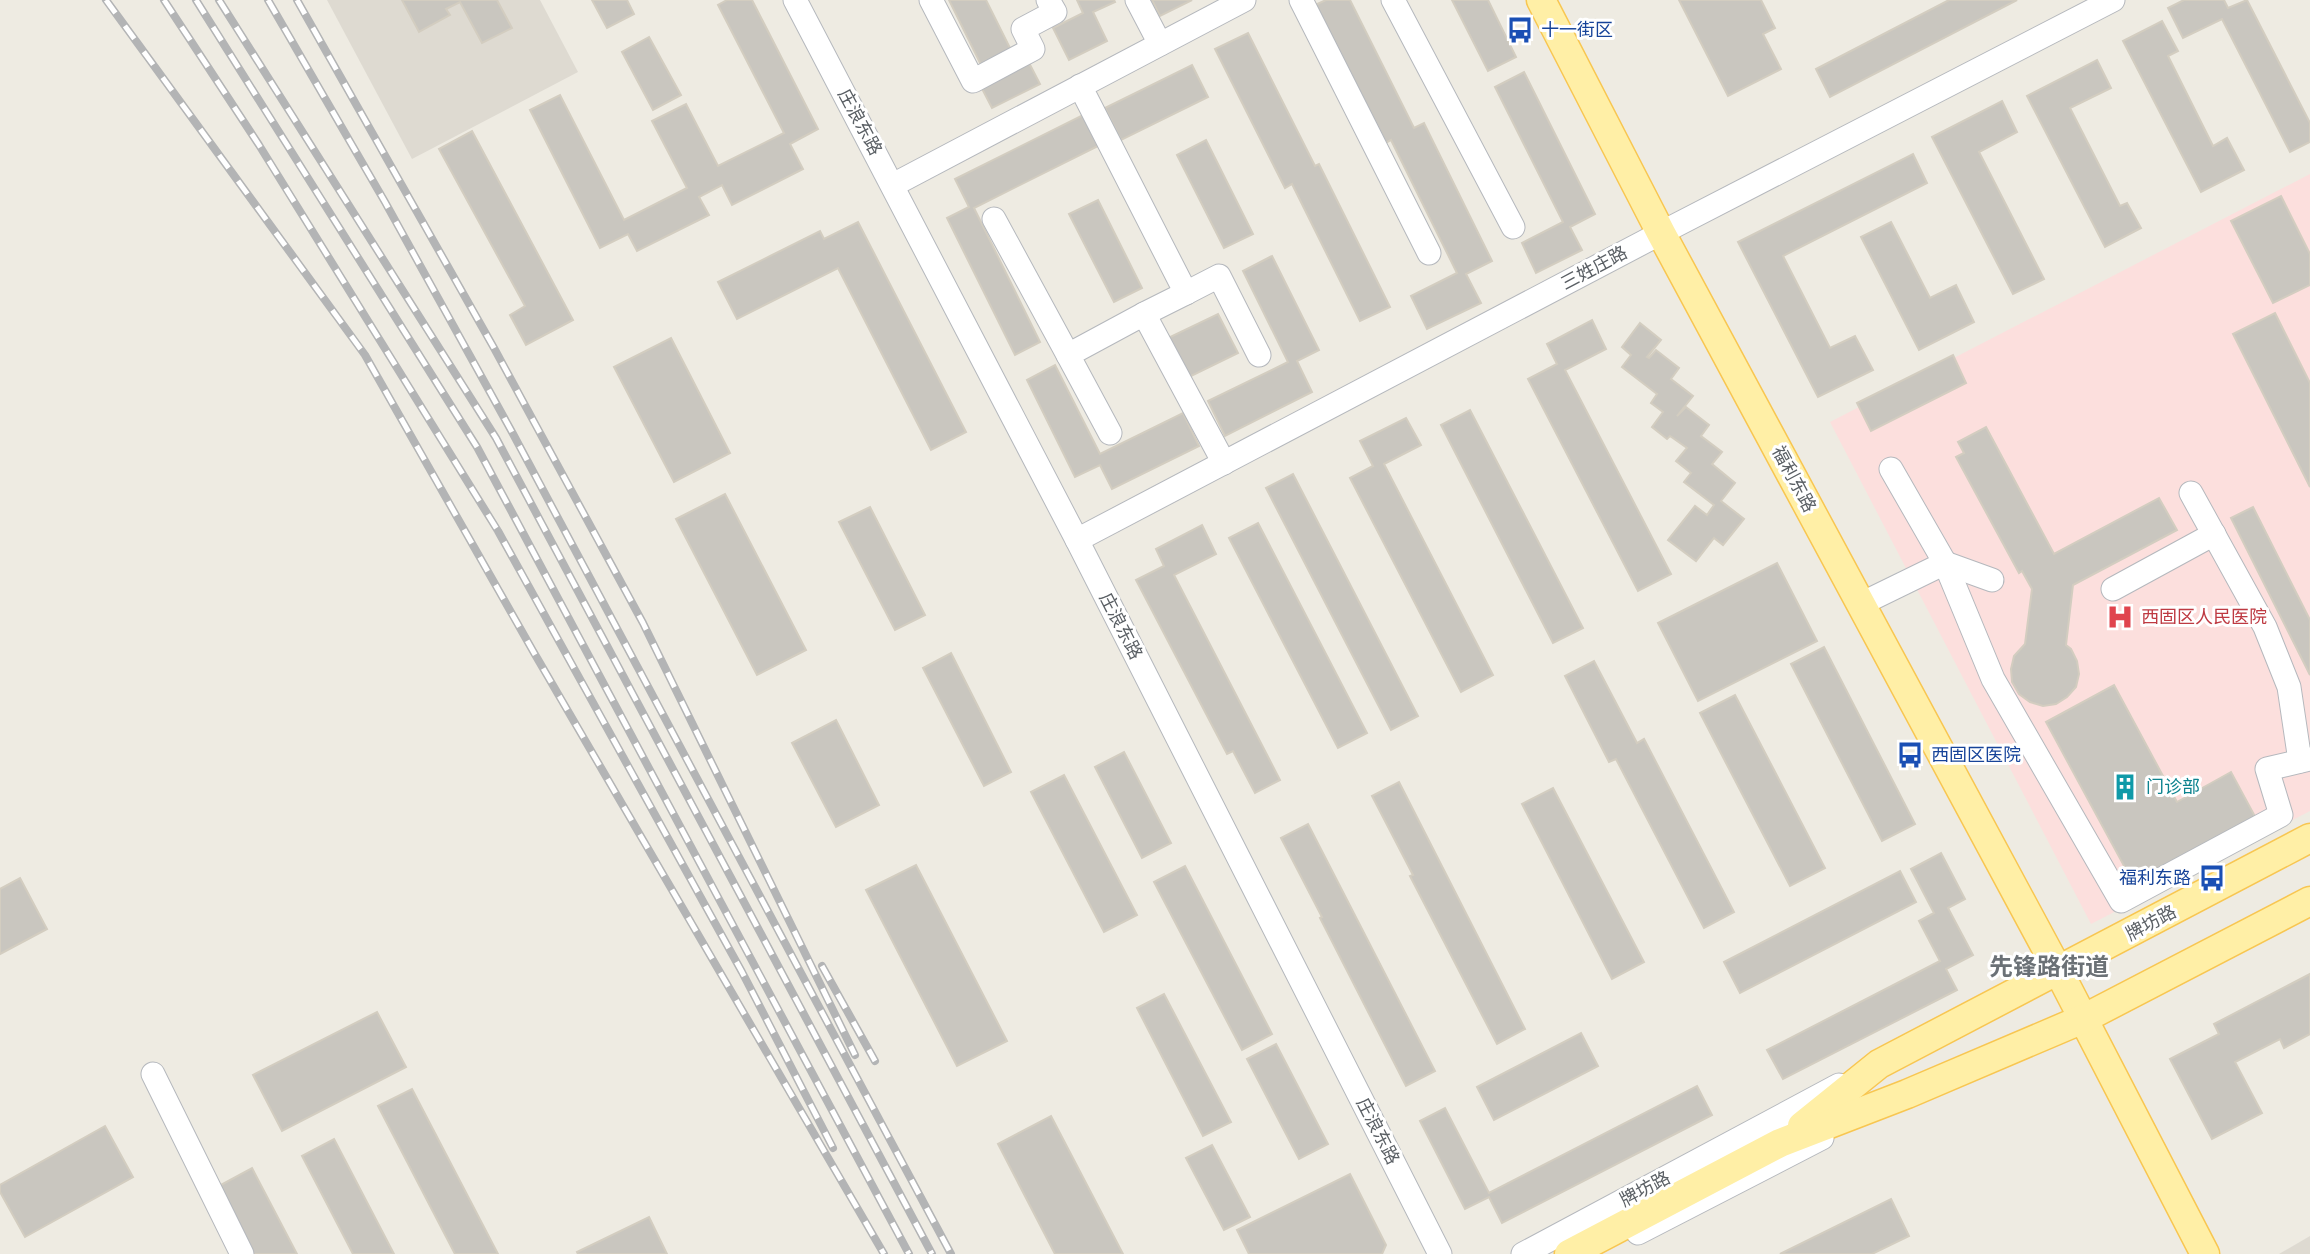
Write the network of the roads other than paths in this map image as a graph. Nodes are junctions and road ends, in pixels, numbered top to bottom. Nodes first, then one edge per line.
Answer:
1 (795, 0) edge
2 (932, 0) edge
3 (1048, 0) edge
4 (1137, 0) edge
5 (1244, 0) edge
6 (1301, 0) edge
7 (1393, 0) edge
8 (1541, 0) edge
9 (2113, 0) edge
10 (1160, 44) junction
11 (1080, 86) junction
12 (893, 185) junction
13 (994, 219) dead end
14 (1513, 227) dead end
15 (1661, 233) junction
16 (1429, 253) dead end
17 (1186, 293) junction
18 (1144, 314) junction
19 (1068, 355) junction
20 (1259, 355) dead end
21 (1110, 433) dead end
22 (1224, 463) junction
23 (1891, 469) dead end
24 (2191, 493) dead end
25 (2214, 534) junction
26 (1077, 540) junction
27 (1945, 562) junction
28 (1992, 580) dead end
29 (2113, 589) dead end
30 (1861, 604) junction
31 (2305, 760) edge
32 (2310, 838) edge
33 (2310, 901) edge
34 (2059, 972) junction
35 (2083, 1019) junction
36 (1879, 1064) junction
37 (153, 1074) dead end
38 (1907, 1094) junction
39 (1780, 1143) junction
40 (242, 1254) edge
41 (1440, 1254) edge
42 (1523, 1254) edge
43 (1569, 1254) edge
44 (1598, 1254) edge
45 (2205, 1254) edge

1 - 12 street, 庄浪东路
2 - 3 street
4 - 10 street
5 - 10 street
6 - 16 street
7 - 14 street
8 - 15 main road, 福利东路
9 - 15 street, 三姓庄路
10 - 11 street
11 - 12 street
11 - 17 street
12 - 26 street, 庄浪东路
13 - 19 street
15 - 22 street, 三姓庄路
15 - 30 main road, 福利东路
17 - 18 street
17 - 20 street
18 - 19 street
18 - 22 street
19 - 21 street
22 - 26 street, 三姓庄路
23 - 27 street
24 - 25 street
25 - 29 street
25 - 31 street
26 - 41 street, 庄浪东路
27 - 28 street
27 - 30 street
27 - 31 street
30 - 34 main road, 福利东路
32 - 34 main road, 牌坊路
33 - 35 main road, 牌坊路
34 - 35 main road, 福利东路
34 - 36 main road, 牌坊路
35 - 38 main road, 牌坊路
35 - 45 main road, 福利东路
36 - 39 main road, 牌坊路
36 - 42 street, 牌坊路
37 - 40 street
38 - 39 main road, 牌坊路
38 - 44 street, 牌坊路
39 - 43 main road, 牌坊路

